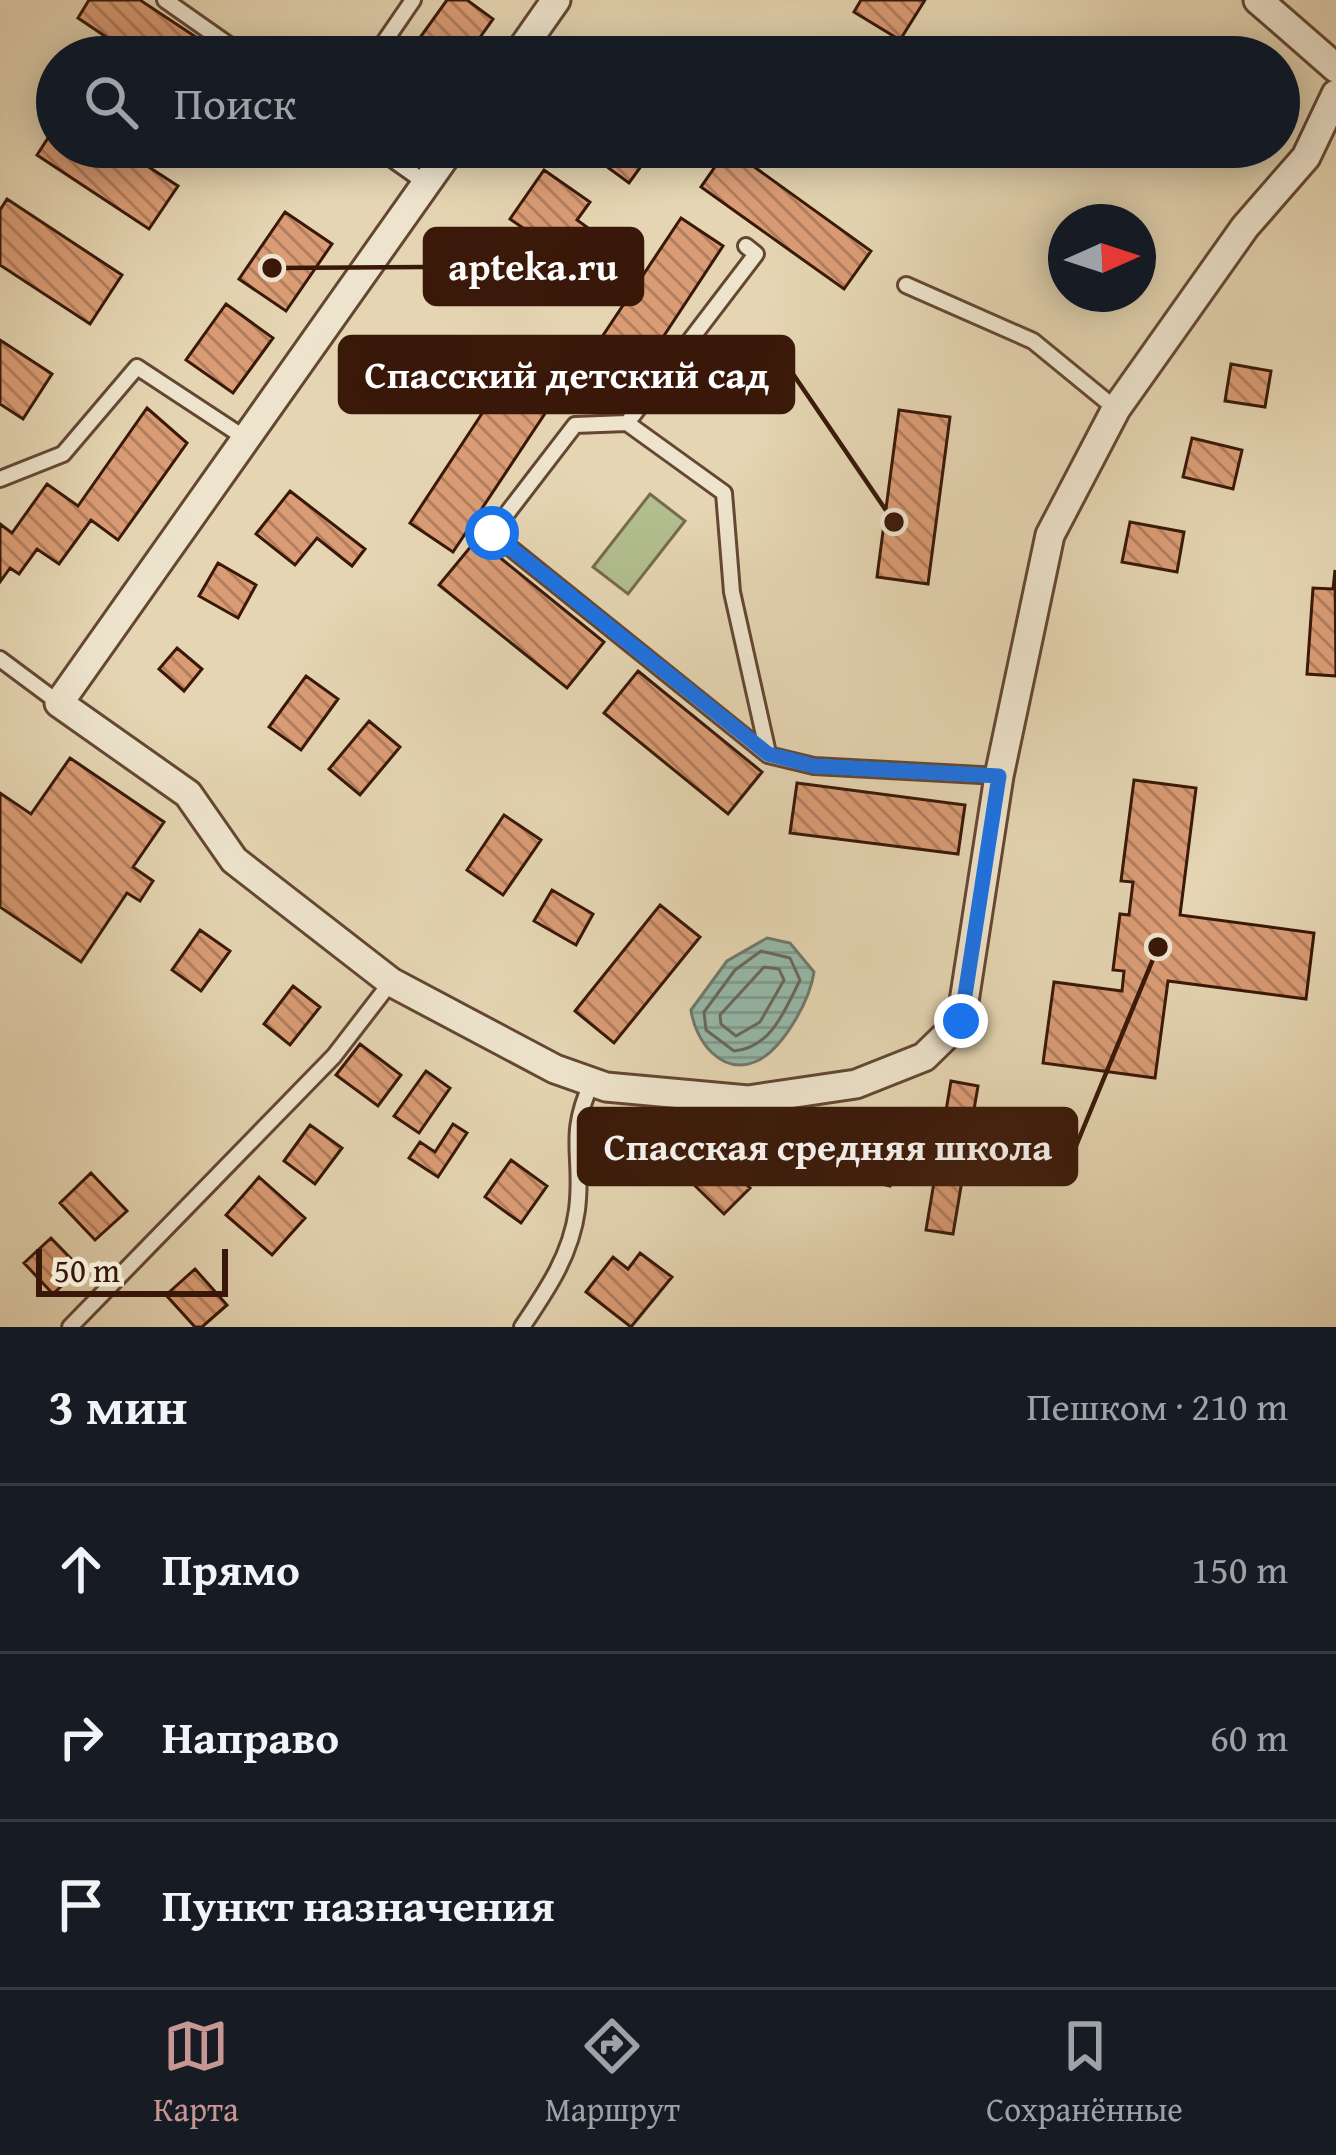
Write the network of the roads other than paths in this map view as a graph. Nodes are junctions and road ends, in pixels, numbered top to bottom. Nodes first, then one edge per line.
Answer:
1 (165, 0) edge
2 (412, 0) edge
3 (556, 0) edge
4 (1258, 0) edge
5 (216, 36) edge
6 (388, 36) edge
7 (531, 36) edge
8 (1299, 36) edge
9 (1300, 37) edge
10 (1336, 68) edge
11 (1336, 94) edge
12 (1300, 164) edge
13 (404, 168) edge
14 (437, 168) edge
15 (1296, 168) edge
16 (426, 183) junction
17 (746, 246) dead end
18 (906, 285) dead end
19 (1116, 409) junction
20 (627, 422) junction
21 (245, 438) junction
22 (0, 479) edge
23 (0, 659) edge
24 (59, 704) junction
25 (768, 754) junction
26 (999, 776) junction
27 (391, 982) junction
28 (592, 1082) junction
29 (70, 1327) edge
30 (522, 1327) edge

1 - 5 lane
2 - 6 lane
3 - 7 street
4 - 8 street
9 - 10 street
11 - 12 street
13 - 16 lane
14 - 16 street
15 - 19 street
16 - 21 street
17 - 20 lane
18 - 19 lane
19 - 26 street
20 - 25 lane
20 - 25 lane
21 - 22 lane
21 - 24 street
23 - 24 lane
24 - 27 street
25 - 26 lane
26 - 28 street
27 - 28 street
27 - 29 lane
28 - 30 lane

